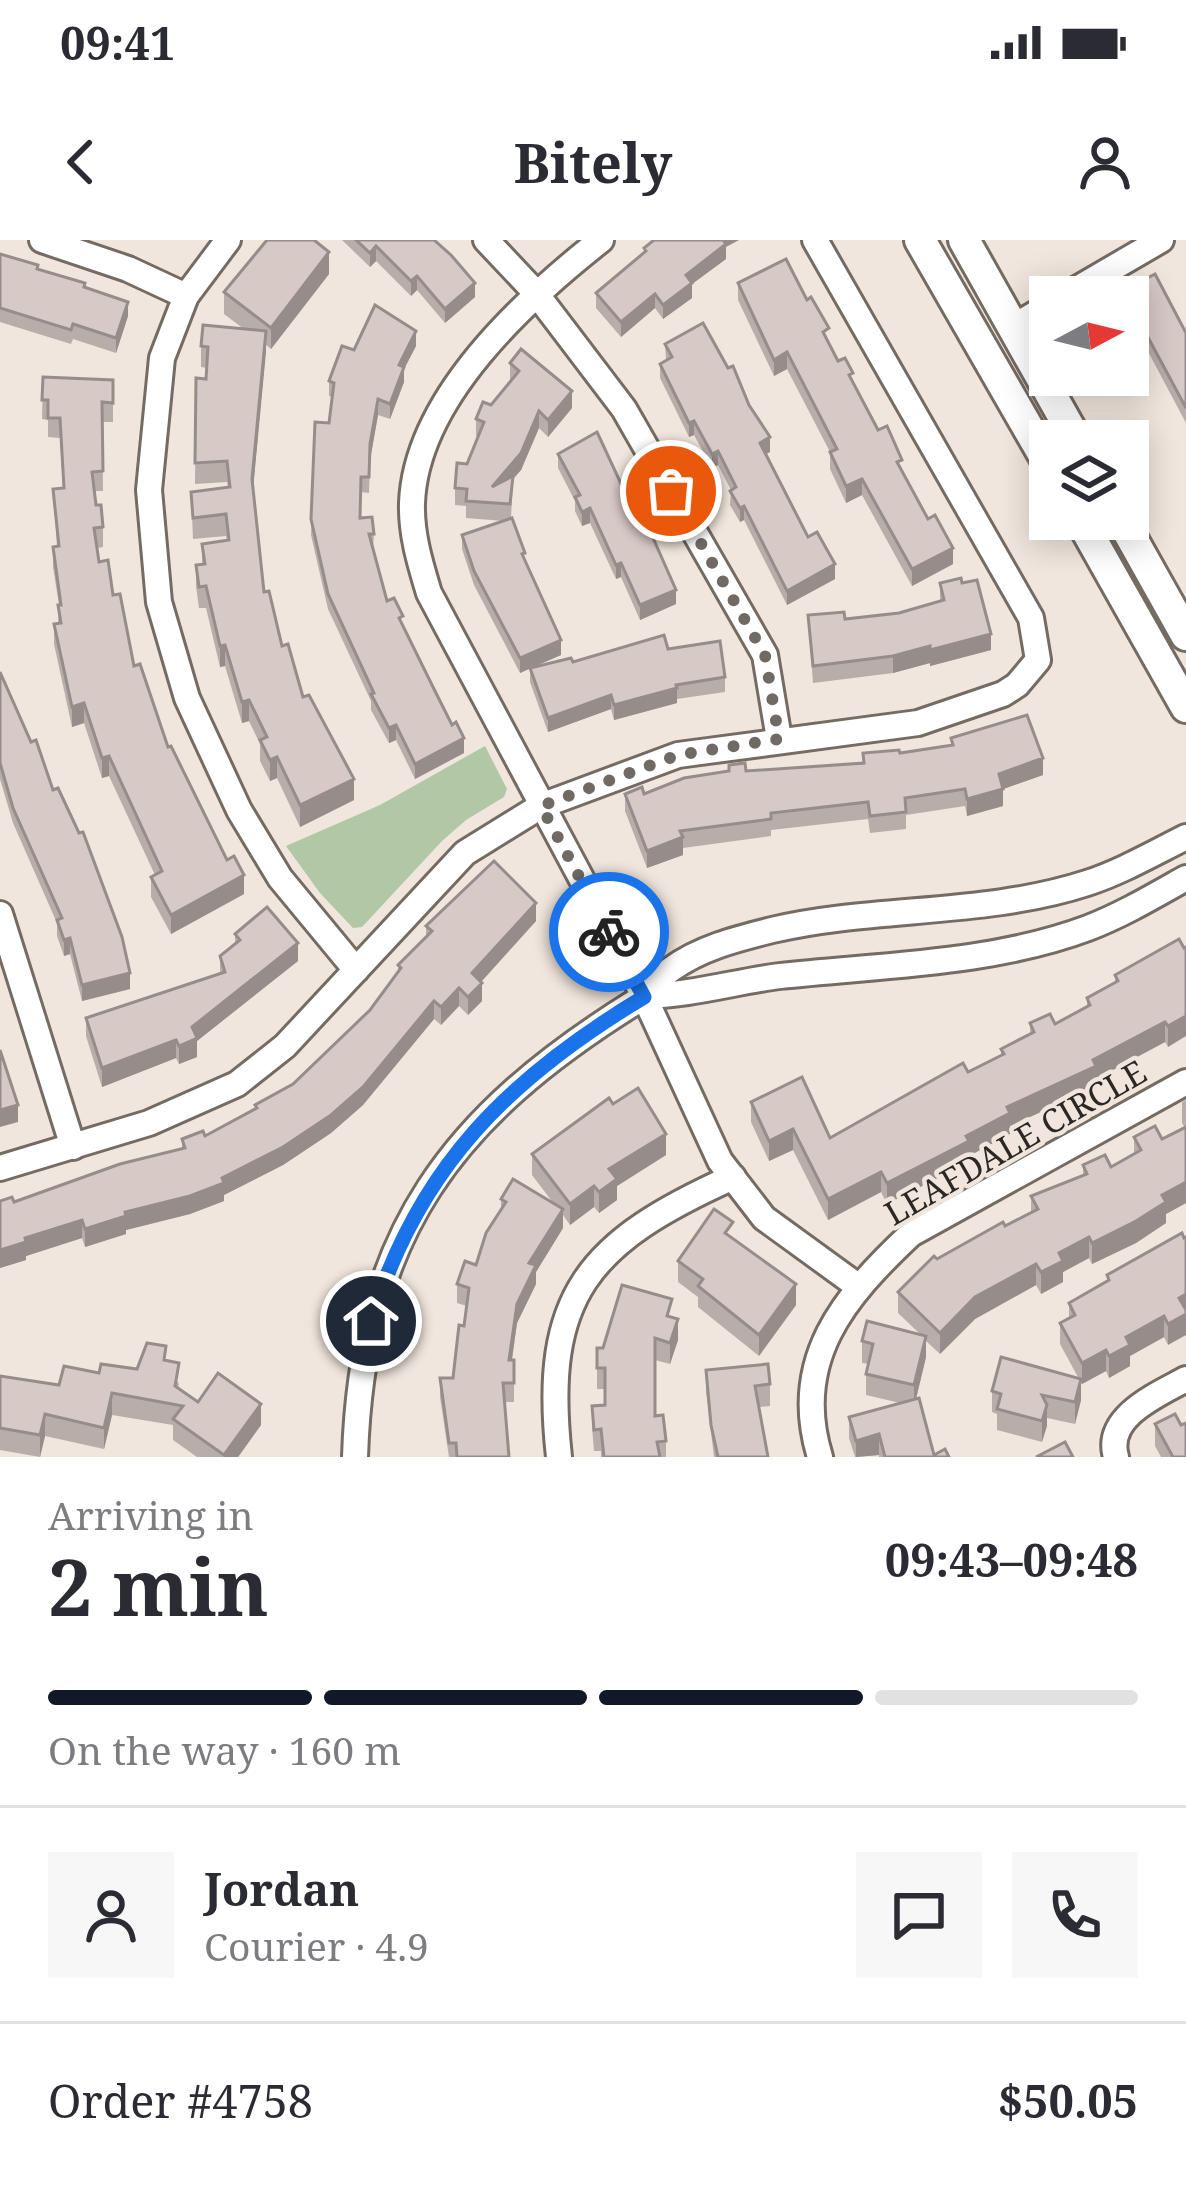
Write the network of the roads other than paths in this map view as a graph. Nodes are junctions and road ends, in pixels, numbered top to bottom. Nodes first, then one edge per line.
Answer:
1 (42, 240) edge
2 (228, 240) edge
3 (486, 240) edge
4 (601, 240) edge
5 (815, 240) edge
6 (920, 240) edge
7 (964, 240) edge
8 (1161, 240) edge
9 (1099, 276) edge
10 (535, 292) junction
11 (186, 296) junction
12 (1029, 317) edge
13 (1013, 327) junction
14 (1065, 420) edge
15 (1029, 429) edge
16 (1092, 540) edge
17 (1132, 540) edge
18 (1186, 635) edge
19 (1186, 707) edge
20 (779, 739) junction
21 (541, 806) junction
22 (1186, 837) edge
23 (1186, 878) edge
24 (0, 914) edge
25 (356, 970) junction
26 (644, 997) junction
27 (1186, 1082) edge
28 (73, 1147) junction
29 (0, 1168) edge
30 (733, 1178) junction
31 (859, 1287) junction
32 (1186, 1379) edge
33 (356, 1457) edge
34 (559, 1457) edge
35 (820, 1457) edge
36 (1116, 1457) edge

1 - 11 street
2 - 11 street
3 - 10 street
4 - 10 street
5 - 20 street
6 - 15 main road
7 - 13 main road
8 - 9 street
10 - 20 street
10 - 21 street
11 - 25 street
12 - 13 street
13 - 14 main road
16 - 19 main road
17 - 18 main road
20 - 21 street
21 - 25 street
21 - 26 street
22 - 26 street
23 - 26 street
24 - 28 street
25 - 28 street
26 - 30 street
26 - 33 street
27 - 31 street, LEAFDALE CIRCLE
28 - 29 street
30 - 31 street
30 - 34 street
31 - 35 street, LEAFDALE CIRCLE
32 - 36 street

